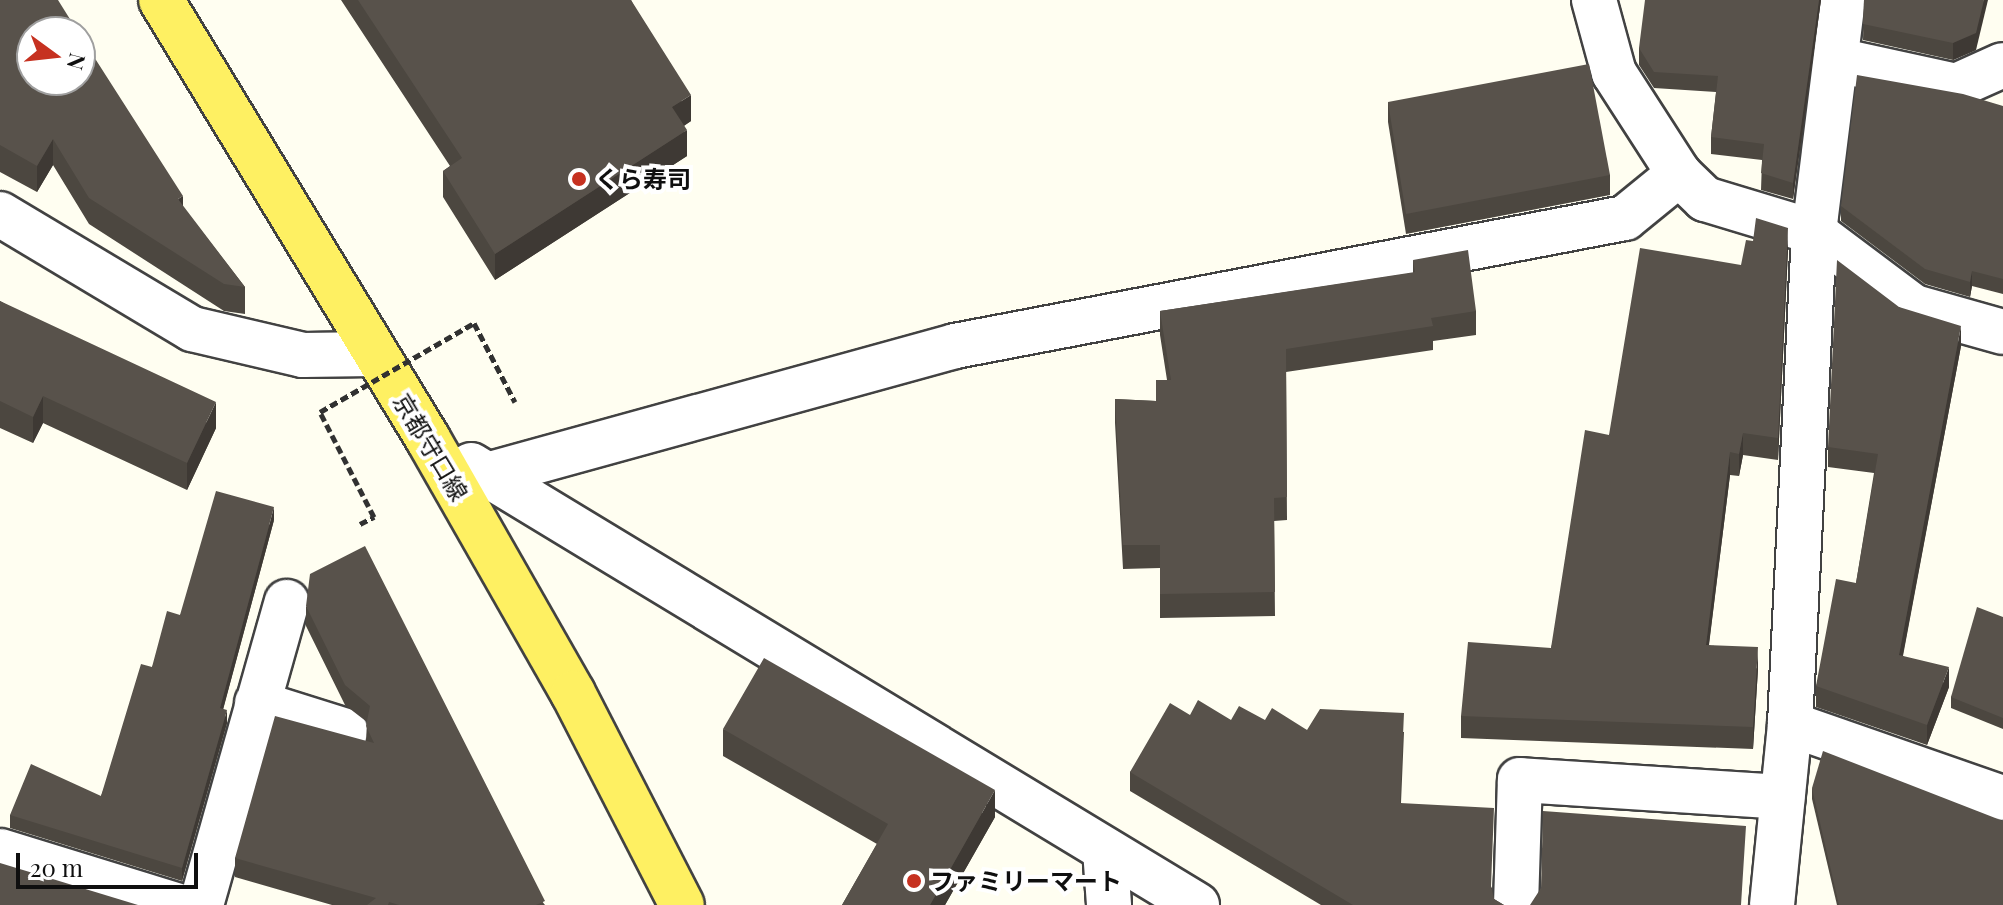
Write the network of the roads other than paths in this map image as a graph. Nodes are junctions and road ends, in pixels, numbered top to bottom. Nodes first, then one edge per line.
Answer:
1 (161, 0) edge
2 (1594, 0) edge
3 (1843, 0) edge
4 (1837, 60) junction
5 (2003, 65) edge
6 (1679, 174) junction
7 (0, 214) edge
8 (1814, 232) junction
9 (2003, 332) edge
10 (373, 354) junction
11 (428, 439) junction
12 (487, 475) junction
13 (287, 602) dead end
14 (257, 703) junction
15 (1790, 724) junction
16 (346, 731) dead end
17 (1782, 797) junction
18 (2003, 798) edge
19 (1105, 850) junction
20 (0, 851) edge
21 (176, 905) edge
22 (201, 905) edge
23 (682, 905) edge
24 (1109, 905) edge
25 (1197, 905) edge
26 (1516, 905) edge
27 (1772, 905) edge

1 - 10 main road, 京都守口線
2 - 6 street
3 - 4 street
4 - 5 street
4 - 8 street
6 - 8 street
6 - 12 street
7 - 10 street
8 - 9 street
8 - 15 street
10 - 11 main road, 京都守口線
11 - 12 street
11 - 23 main road, 京都守口線
12 - 19 street
13 - 14 street
14 - 16 street
14 - 22 street
15 - 17 street
15 - 18 street
17 - 26 street
17 - 27 street
19 - 24 street
19 - 25 street
20 - 21 street

